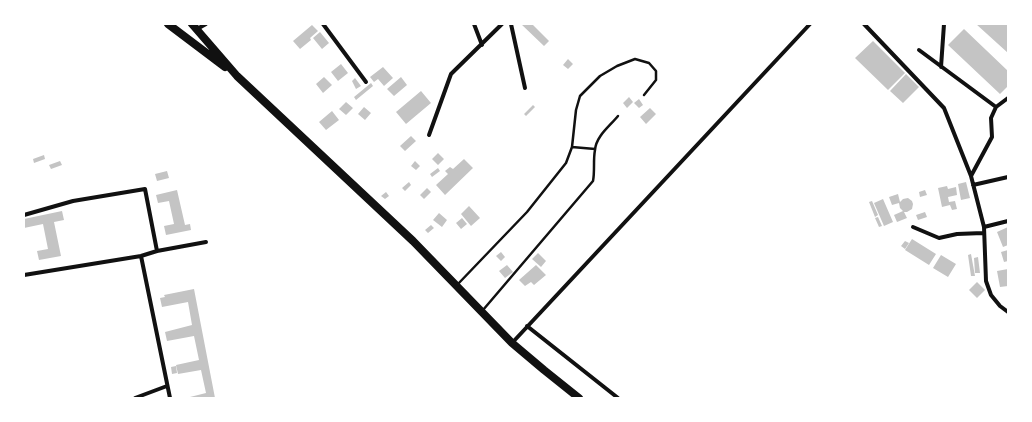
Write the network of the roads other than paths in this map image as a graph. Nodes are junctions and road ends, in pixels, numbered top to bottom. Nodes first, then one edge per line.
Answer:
1 (168, 24) edge
2 (206, 24) edge
3 (323, 24) edge
4 (474, 24) edge
5 (502, 24) edge
6 (511, 24) edge
7 (810, 24) edge
8 (864, 24) edge
9 (944, 24) edge
10 (194, 27) edge
11 (482, 44) junction
12 (919, 50) dead end
13 (941, 67) junction
14 (237, 76) junction
15 (366, 82) dead end
16 (525, 88) dead end
17 (644, 95) dead end
18 (1008, 98) edge
19 (996, 107) junction
20 (618, 116) dead end
21 (429, 134) dead end
22 (572, 147) junction
23 (595, 149) junction
24 (971, 176) junction
25 (1008, 177) edge
26 (973, 186) junction
27 (24, 215) edge
28 (1008, 221) edge
29 (914, 227) dead end
30 (984, 227) junction
31 (983, 233) junction
32 (206, 242) dead end
33 (157, 251) junction
34 (141, 256) junction
35 (24, 275) edge
36 (457, 286) junction
37 (481, 312) junction
38 (1008, 312) edge
39 (527, 326) junction
40 (512, 342) junction
41 (167, 386) junction
42 (135, 398) edge
43 (170, 398) edge
44 (579, 398) edge
45 (618, 398) edge

1 - 14 highway
2 - 10 street
3 - 15 street
4 - 11 street
5 - 11 street
6 - 16 street
7 - 39 street
8 - 24 street
9 - 13 street
10 - 14 highway
11 - 21 street
12 - 13 street
13 - 19 street
14 - 36 highway
17 - 22 lane
18 - 19 street
19 - 24 street
20 - 23 lane
22 - 23 lane
22 - 36 lane
23 - 37 lane
24 - 26 street
25 - 26 street
26 - 30 street
27 - 33 street
28 - 30 street
29 - 31 street
30 - 31 street
31 - 38 street
32 - 33 street
33 - 34 street
34 - 35 street
34 - 41 street
36 - 37 highway
37 - 40 highway
39 - 40 street
39 - 45 street
40 - 44 highway
41 - 42 street
41 - 43 street

